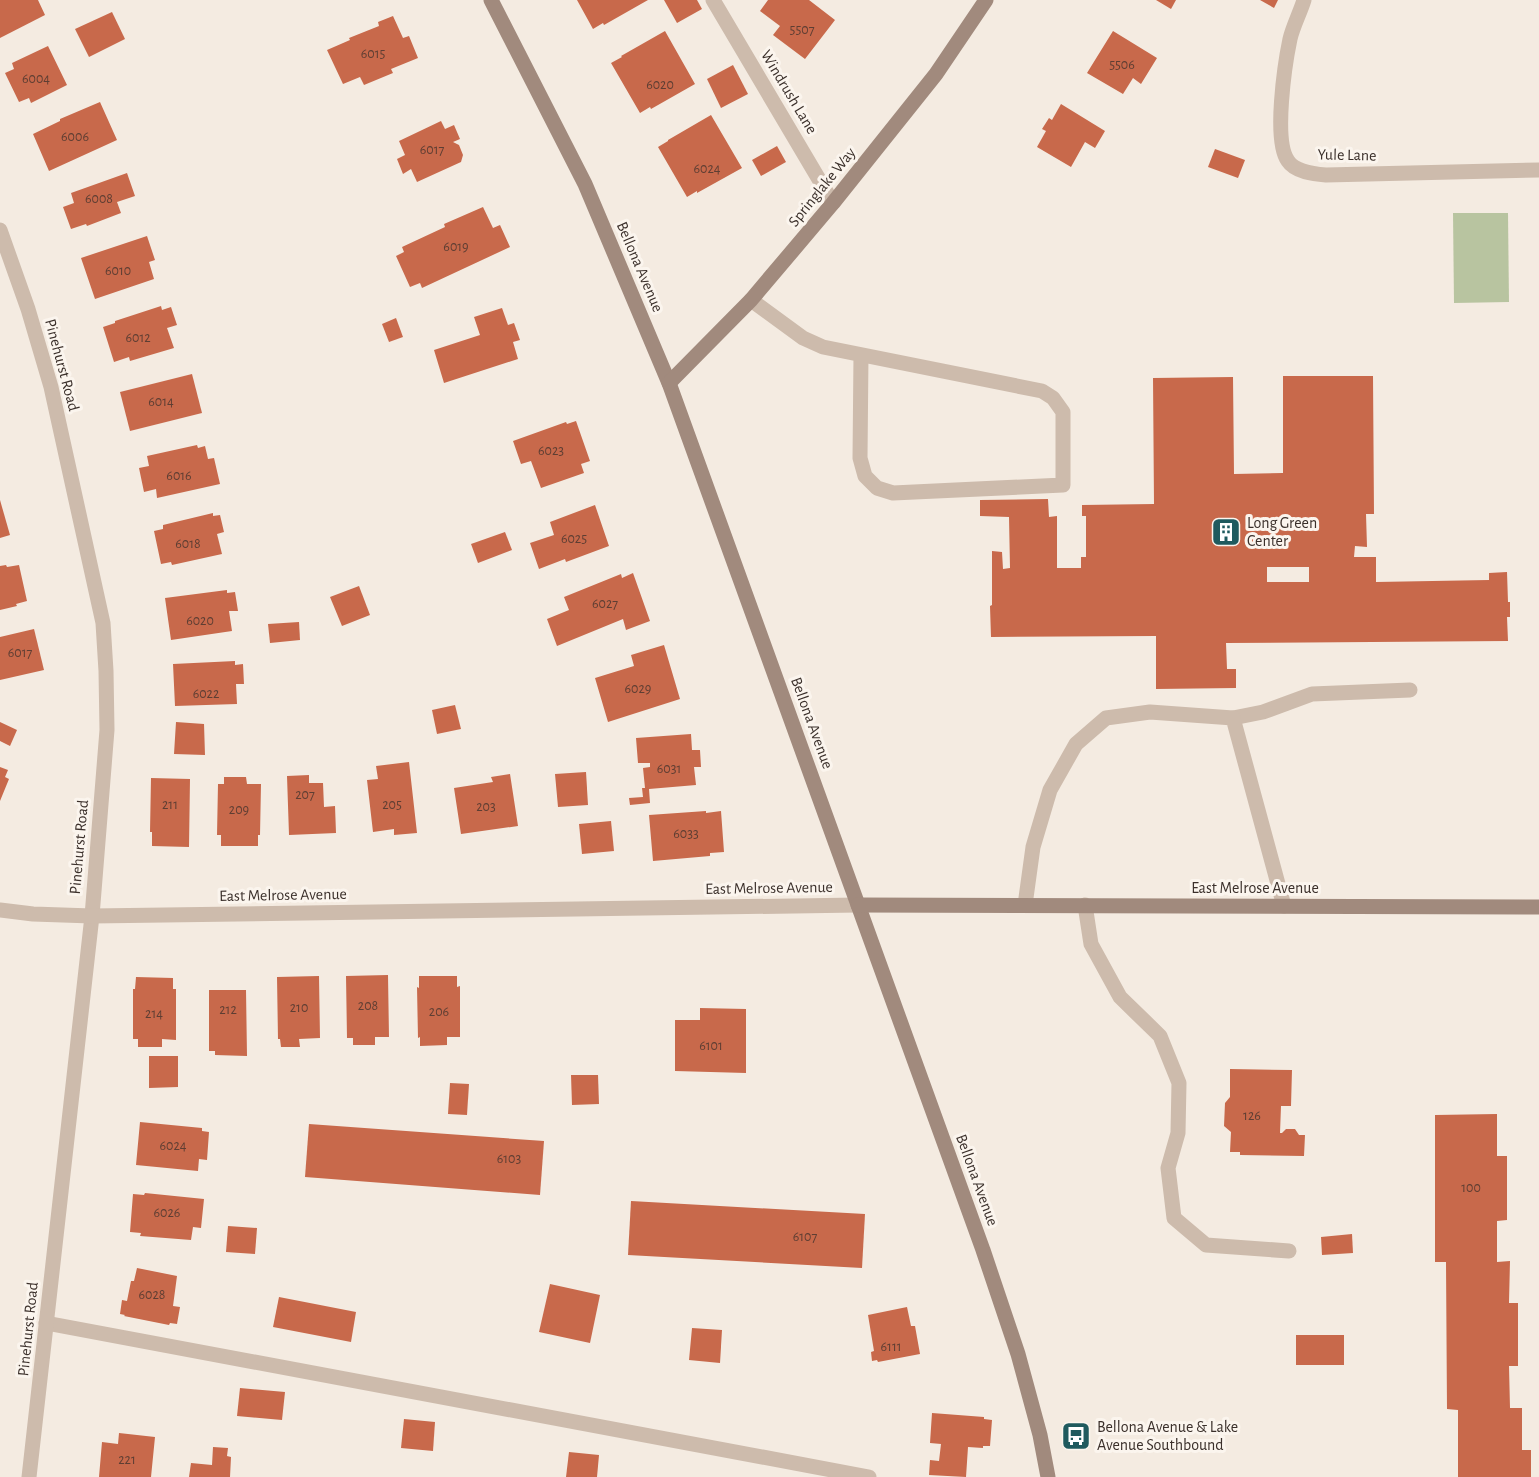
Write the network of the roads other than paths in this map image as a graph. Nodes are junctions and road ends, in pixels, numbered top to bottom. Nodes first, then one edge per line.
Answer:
1 (491, 0) edge
2 (713, 0) edge
3 (987, 0) edge
4 (1304, 0) edge
5 (1539, 170) edge
6 (833, 203) junction
7 (0, 230) edge
8 (751, 300) junction
9 (861, 355) junction
10 (669, 382) junction
11 (1410, 690) dead end
12 (1233, 718) junction
13 (858, 905) junction
14 (1025, 905) junction
15 (1085, 905) junction
16 (1284, 906) junction
17 (1539, 907) edge
18 (0, 910) edge
19 (92, 916) junction
20 (1289, 1251) dead end
21 (46, 1323) junction
22 (29, 1477) edge
23 (869, 1477) edge
24 (1048, 1477) edge

1 - 10 street, Bellona Avenue
2 - 6 street, Windrush Lane
3 - 6 street, Springlake Way
4 - 5 street, Yule Lane
6 - 8 street, Springlake Way
7 - 19 street, Pinehurst Road
8 - 9 street
8 - 10 street, Springlake Way
9 - 9 street
10 - 13 street, Bellona Avenue
11 - 12 street
12 - 14 street
12 - 16 street
13 - 14 street, East Melrose Avenue
13 - 19 street, East Melrose Avenue
13 - 24 street, Bellona Avenue
14 - 15 street, East Melrose Avenue
15 - 16 street, East Melrose Avenue
15 - 20 street
16 - 17 street, East Melrose Avenue
18 - 19 street, East Melrose Avenue
19 - 21 street, Pinehurst Road
21 - 22 street, Pinehurst Road
21 - 23 street

